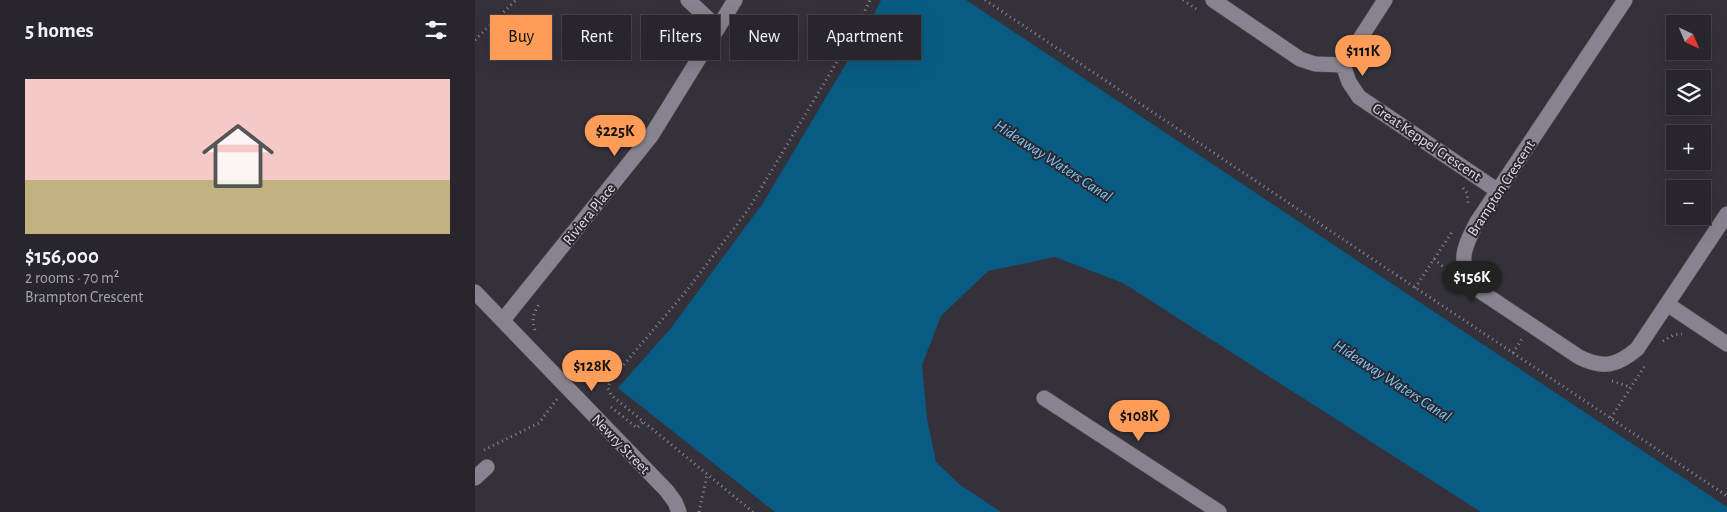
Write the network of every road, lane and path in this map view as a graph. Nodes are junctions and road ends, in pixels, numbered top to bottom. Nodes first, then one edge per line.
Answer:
1 (516, 0) edge
2 (688, 0) edge
3 (735, 0) edge
4 (870, 0) edge
5 (985, 0) edge
6 (1183, 0) edge
7 (1213, 0) edge
8 (1385, 0) edge
9 (1625, 0) edge
10 (1205, 14) dead end
11 (704, 15) edge
12 (720, 25) edge
13 (475, 40) edge
14 (698, 60) edge
15 (1343, 65) junction
16 (1462, 186) dead end
17 (1498, 191) junction
18 (1466, 211) dead end
19 (1727, 214) edge
20 (1456, 227) dead end
21 (1415, 288) junction
22 (475, 292) edge
23 (544, 298) dead end
24 (1667, 304) junction
25 (503, 320) junction
26 (1687, 334) dead end
27 (541, 336) dead end
28 (1661, 343) dead end
29 (1727, 344) edge
30 (1651, 358) dead end
31 (568, 388) junction
32 (1044, 398) dead end
33 (609, 405) dead end
34 (1611, 418) junction
35 (643, 422) junction
36 (479, 453) dead end
37 (487, 467) dead end
38 (707, 475) junction
39 (475, 478) edge
40 (1727, 496) edge
41 (679, 512) edge
42 (699, 512) edge
43 (753, 512) edge
44 (1219, 512) edge

1 - 13 path
2 - 11 street
3 - 12 street, Riviera Place
4 - 35 path
5 - 21 path
6 - 10 path
7 - 15 street
8 - 15 street
9 - 17 street, Brampton Crescent
14 - 25 street, Riviera Place
15 - 17 street, Great Keppel Crescent
16 - 18 path
17 - 24 street, Brampton Crescent
19 - 24 street, Brampton Crescent
20 - 21 path
21 - 34 path
22 - 25 street, Newry Street
23 - 27 path
24 - 29 street
25 - 31 street, Newry Street
26 - 28 path
30 - 34 path
31 - 36 path
31 - 41 street, Newry Street
32 - 44 street
33 - 35 path
34 - 40 path
35 - 38 path
37 - 39 street
38 - 42 path
38 - 43 path

